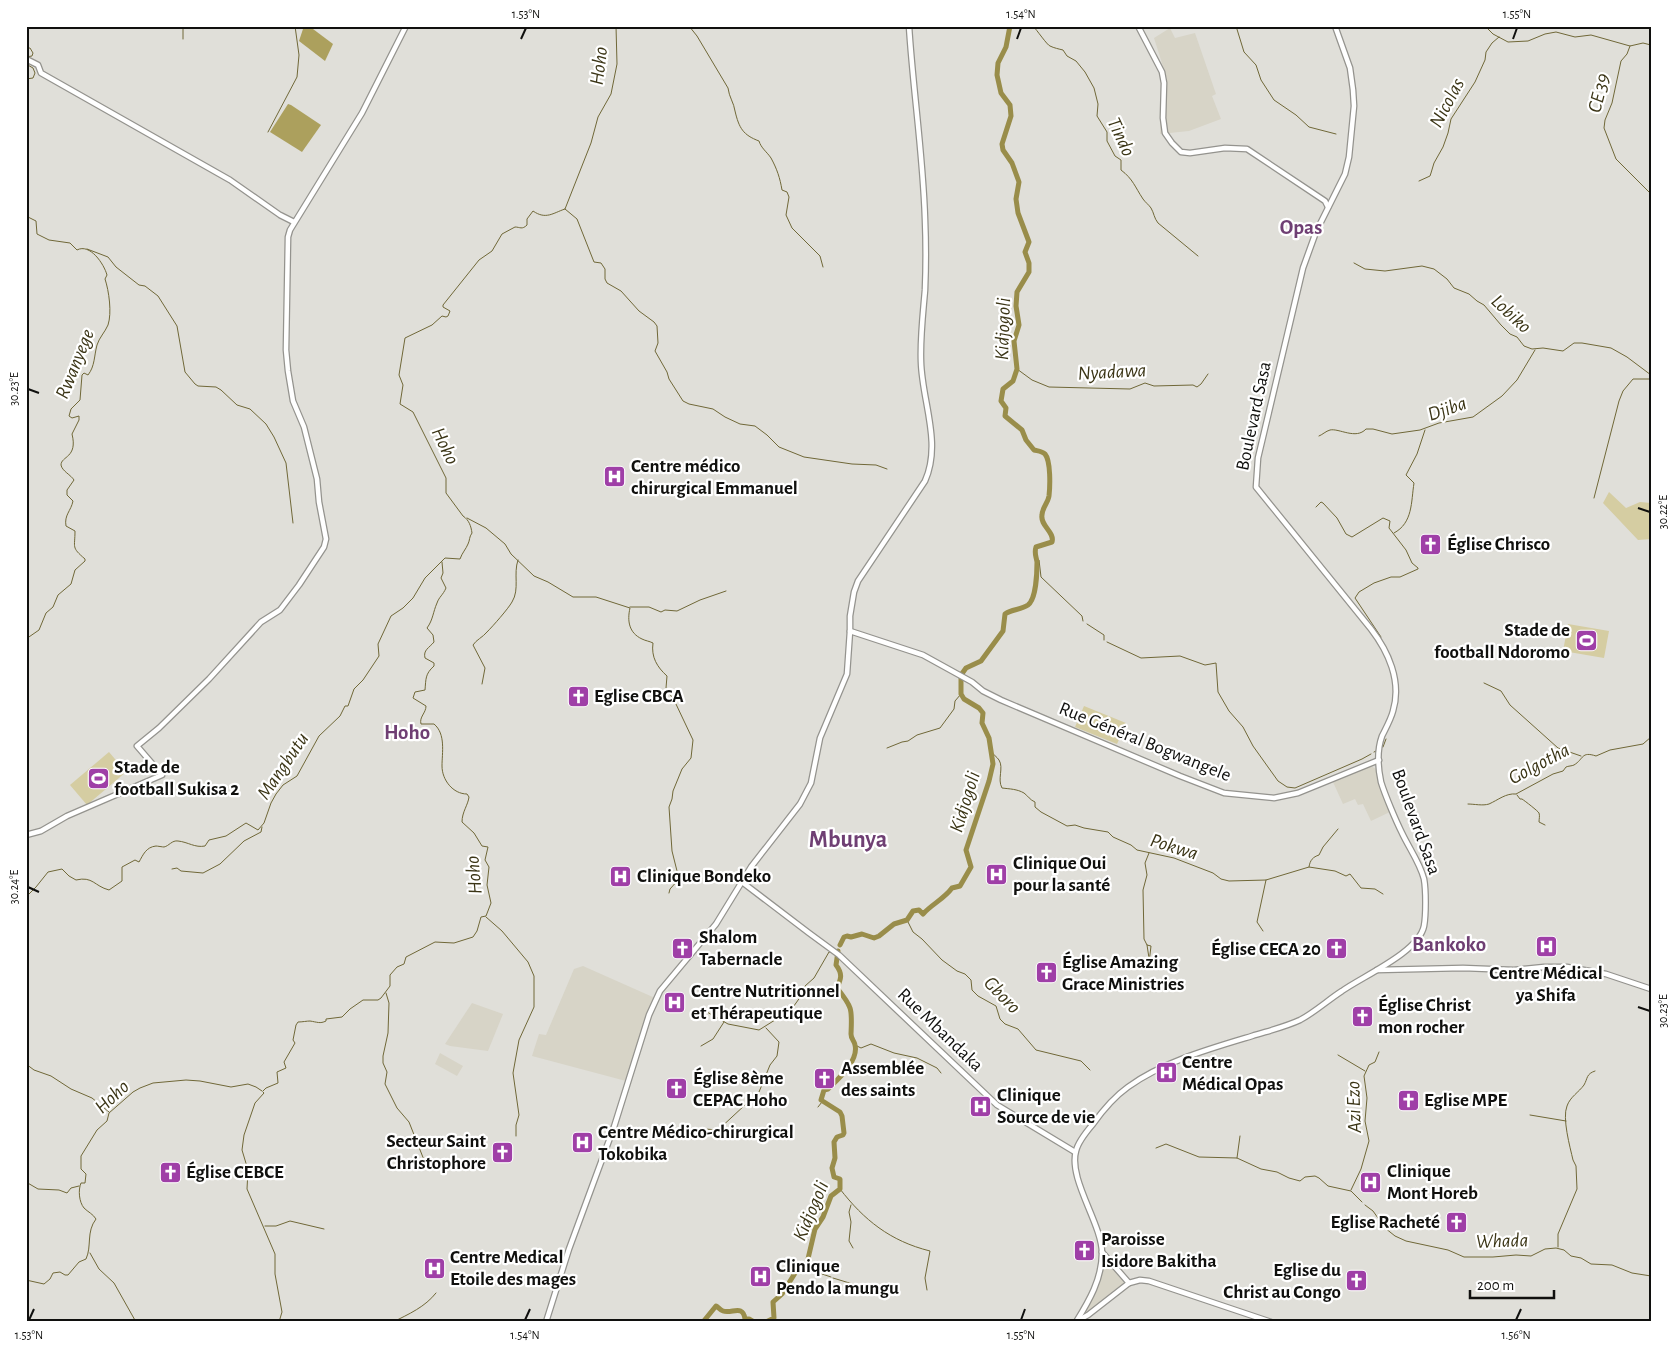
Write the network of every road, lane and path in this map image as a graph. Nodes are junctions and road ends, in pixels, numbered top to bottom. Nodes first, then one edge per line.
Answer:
1 (406, 26) edge
2 (909, 26) edge
3 (1138, 26) edge
4 (1335, 26) edge
5 (26, 59) edge
6 (1328, 208) junction
7 (294, 222) junction
8 (850, 630) junction
9 (1380, 760) junction
10 (26, 835) edge
11 (742, 882) junction
12 (1377, 970) junction
13 (1651, 989) edge
14 (1075, 1152) junction
15 (1102, 1252) junction
16 (1129, 1284) junction
17 (546, 1322) edge
18 (1076, 1322) edge
19 (1272, 1322) edge

1 - 7 street
2 - 8 street
3 - 6 street
4 - 6 street, Boulevard Sasa
5 - 7 street
6 - 9 street, Boulevard Sasa
7 - 10 street
8 - 9 street, Rue Général Bogwangele
8 - 11 street
9 - 12 street, Boulevard Sasa
11 - 14 street, Rue Mbandaka
11 - 17 street
12 - 13 street
12 - 14 street, Boulevard Sasa
14 - 15 street
15 - 16 street
15 - 18 street
16 - 18 street
16 - 19 street

